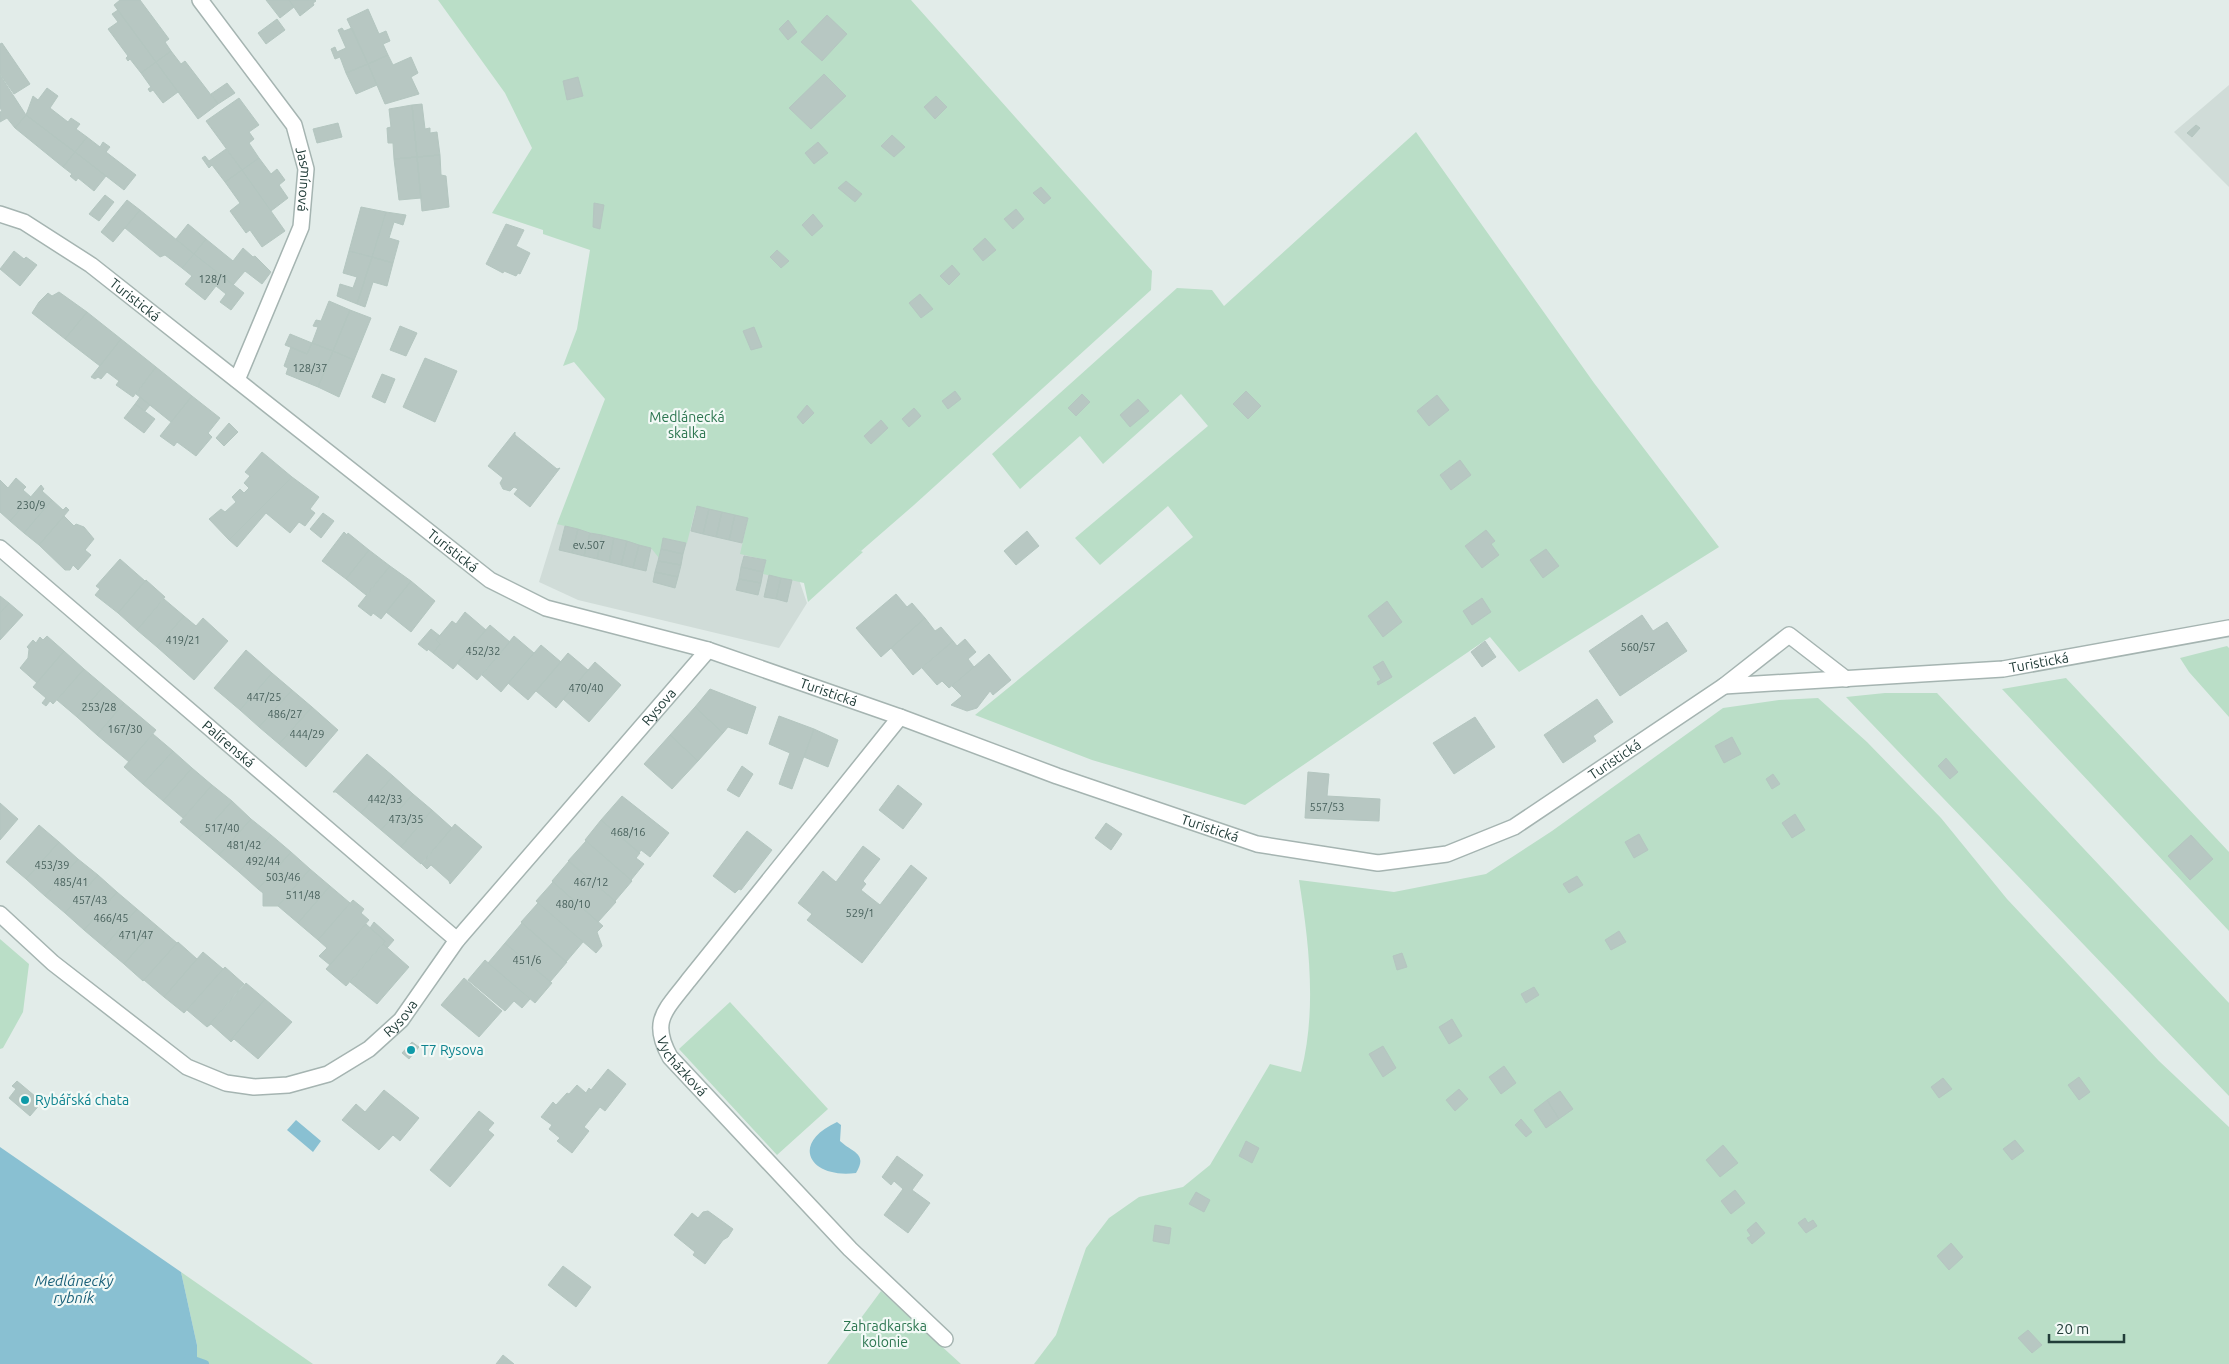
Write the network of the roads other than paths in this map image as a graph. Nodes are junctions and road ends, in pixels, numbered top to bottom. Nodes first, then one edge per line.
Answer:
1 (200, 0) edge
2 (0, 214) edge
3 (237, 380) junction
4 (0, 548) edge
5 (2229, 628) edge
6 (708, 650) junction
7 (1846, 679) junction
8 (1724, 686) junction
9 (900, 717) junction
10 (0, 914) edge
11 (457, 940) junction
12 (945, 1339) dead end

1 - 3 street, Jasmínová
2 - 3 street, Turistická
3 - 6 street, Turistická
4 - 11 street, Palírenská
5 - 7 street, Turistická
6 - 9 street, Turistická
6 - 11 street, Rysova
7 - 8 street, Turistická
7 - 8 street, Turistická
8 - 9 street, Turistická
9 - 12 street, Vycházková
10 - 11 street, Rysova

